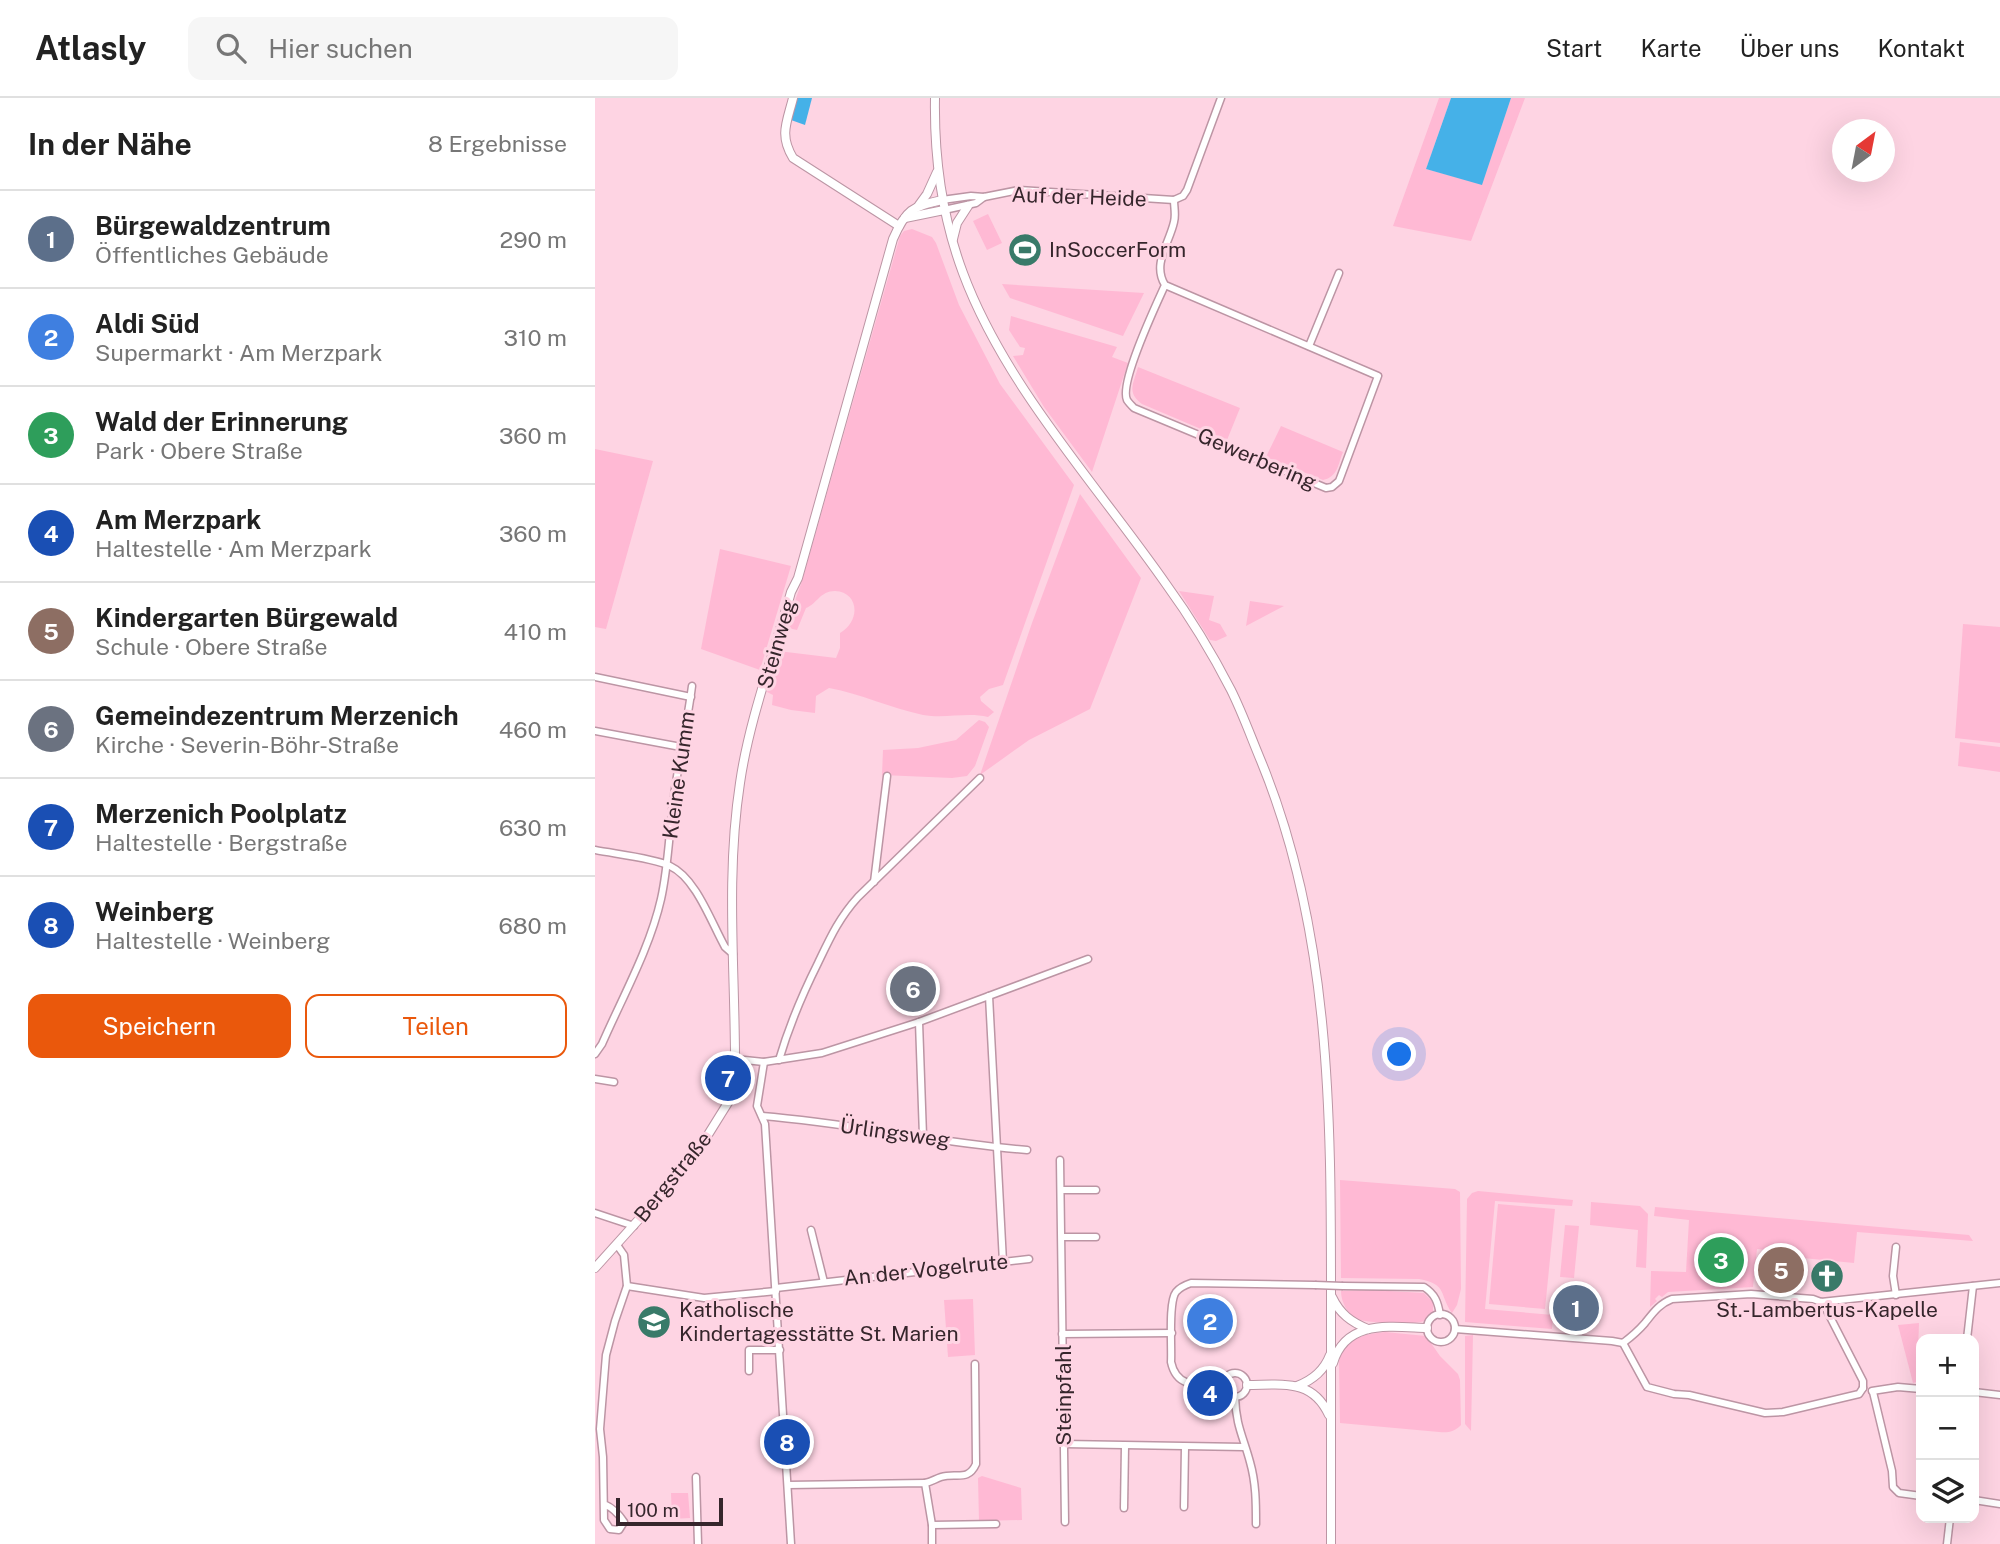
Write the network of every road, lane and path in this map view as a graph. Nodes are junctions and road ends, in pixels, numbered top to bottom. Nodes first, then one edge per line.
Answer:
1 (793, 98) edge
2 (935, 98) edge
3 (1221, 98) edge
4 (937, 169) junction
5 (984, 197) junction
6 (942, 200) junction
7 (1174, 200) junction
8 (919, 205) junction
9 (968, 206) junction
10 (944, 210) junction
11 (902, 222) junction
12 (953, 239) junction
13 (1339, 273) dead end
14 (1165, 285) junction
15 (1308, 346) junction
16 (595, 677) edge
17 (692, 686) dead end
18 (691, 697) junction
19 (595, 731) edge
20 (681, 747) junction
21 (887, 776) dead end
22 (980, 778) dead end
23 (595, 849) edge
24 (667, 864) junction
25 (874, 882) junction
26 (733, 954) junction
27 (1088, 959) dead end
28 (989, 996) junction
29 (919, 1022) junction
30 (595, 1054) edge
31 (735, 1059) junction
32 (779, 1060) junction
33 (764, 1062) junction
34 (735, 1076) joint
35 (595, 1079) edge
36 (614, 1082) dead end
37 (762, 1116) junction
38 (923, 1136) junction
39 (995, 1147) junction
40 (1027, 1150) dead end
41 (1060, 1160) dead end
42 (1096, 1190) dead end
43 (1061, 1191) junction
44 (595, 1213) edge
45 (633, 1226) junction
46 (811, 1230) dead end
47 (1062, 1237) junction
48 (1096, 1237) dead end
49 (617, 1245) junction
50 (1896, 1247) dead end
51 (1029, 1259) dead end
52 (1003, 1262) junction
53 (595, 1268) edge
54 (824, 1282) junction
55 (2000, 1283) edge
56 (627, 1286) junction
57 (1973, 1286) junction
58 (776, 1289) junction
59 (1331, 1294) junction
60 (1896, 1295) junction
61 (1821, 1302) junction
62 (1440, 1315) junction
63 (1427, 1328) junction
64 (1368, 1329) junction
65 (1455, 1329) junction
66 (1172, 1333) junction
67 (1062, 1334) junction
68 (1968, 1334) edge
69 (1623, 1343) junction
70 (1331, 1349) junction
71 (780, 1350) junction
72 (975, 1364) dead end
73 (1332, 1369) junction
74 (749, 1371) dead end
75 (1223, 1384) junction
76 (1247, 1385) junction
77 (1297, 1386) junction
78 (1863, 1388) junction
79 (1916, 1389) edge
80 (1873, 1392) junction
81 (1979, 1393) edge
82 (2000, 1395) edge
83 (1235, 1397) junction
84 (1331, 1418) junction
85 (1064, 1444) junction
86 (1125, 1446) junction
87 (1185, 1447) junction
88 (1244, 1447) junction
89 (696, 1478) dead end
90 (925, 1483) junction
91 (788, 1485) junction
92 (1916, 1495) edge
93 (1979, 1501) edge
94 (604, 1504) dead end
95 (2000, 1504) edge
96 (1184, 1507) dead end
97 (1124, 1508) dead end
98 (1065, 1522) dead end
99 (1949, 1523) edge
100 (996, 1524) dead end
101 (1256, 1524) dead end
102 (932, 1525) junction
103 (698, 1544) edge
104 (791, 1544) edge
105 (932, 1544) edge
106 (1331, 1544) edge
107 (1947, 1544) edge

1 - 11 main road
2 - 4 main road
3 - 7 street, Auf der Heide
4 - 6 main road
4 - 8 main road
5 - 6 street, Auf der Heide
5 - 7 street, Auf der Heide
5 - 9 street, Auf der Heide
6 - 8 main road
6 - 10 main road
7 - 14 street, Auf der Heide
8 - 11 main road, Steinweg
9 - 10 street, Auf der Heide
9 - 12 main road
10 - 11 main road
10 - 12 main road
11 - 26 main road, Steinweg
12 - 59 main road
13 - 15 street
14 - 15 street, Gewerbering
14 - 15 street, Gewerbering
16 - 18 street
17 - 18 street, Kleine Kumm
18 - 20 street, Kleine Kumm
19 - 20 street
20 - 24 street, Kleine Kumm
21 - 25 street
22 - 25 street
23 - 24 street
24 - 26 street
24 - 30 street, Kleine Kumm
25 - 32 street
26 - 31 main road, Steinweg
27 - 28 street
28 - 29 street
28 - 39 street
29 - 32 street
29 - 38 street
31 - 33 street
31 - 34 main road, Steinweg
32 - 33 street
33 - 37 street
34 - 45 main road, Bergstraße
35 - 36 street
37 - 38 street, Ürlingsweg
37 - 58 street
38 - 39 street, Ürlingsweg
39 - 40 street, Ürlingsweg
39 - 52 street
41 - 43 street
42 - 43 street
43 - 47 street
44 - 45 street
45 - 49 main road, Bergstraße
46 - 54 street, An der Vogelrute
47 - 48 street
47 - 67 street
49 - 53 main road, Bergstraße
49 - 56 street
50 - 60 street
51 - 52 street, An der Vogelrute
52 - 54 street, An der Vogelrute
54 - 58 street, An der Vogelrute
55 - 57 street
56 - 58 street, An der Vogelrute
56 - 94 street
57 - 60 street
57 - 68 street
58 - 71 street
59 - 64 main road
59 - 70 main road
60 - 61 street
61 - 69 street
61 - 78 street
62 - 63 street
62 - 65 street
62 - 66 street, bridge
63 - 64 main road
63 - 65 street
64 - 73 main road
65 - 69 street
66 - 67 street, Steinpfahl
66 - 75 street
67 - 85 street, Steinpfahl
69 - 78 street
70 - 73 main road
70 - 77 main road
71 - 74 street
71 - 91 street
72 - 90 street
73 - 84 main road
75 - 76 street
75 - 83 street
76 - 77 main road
76 - 83 street
77 - 84 main road
78 - 80 street
79 - 80 street
80 - 92 street
81 - 82 street
83 - 88 street
84 - 106 main road
85 - 86 street
85 - 98 street, Steinpfahl
86 - 87 street
86 - 97 street
87 - 88 street
87 - 96 street
88 - 101 street
89 - 103 street
90 - 91 street
90 - 102 street
91 - 104 street
93 - 95 street
99 - 107 street
100 - 102 street
102 - 105 street

